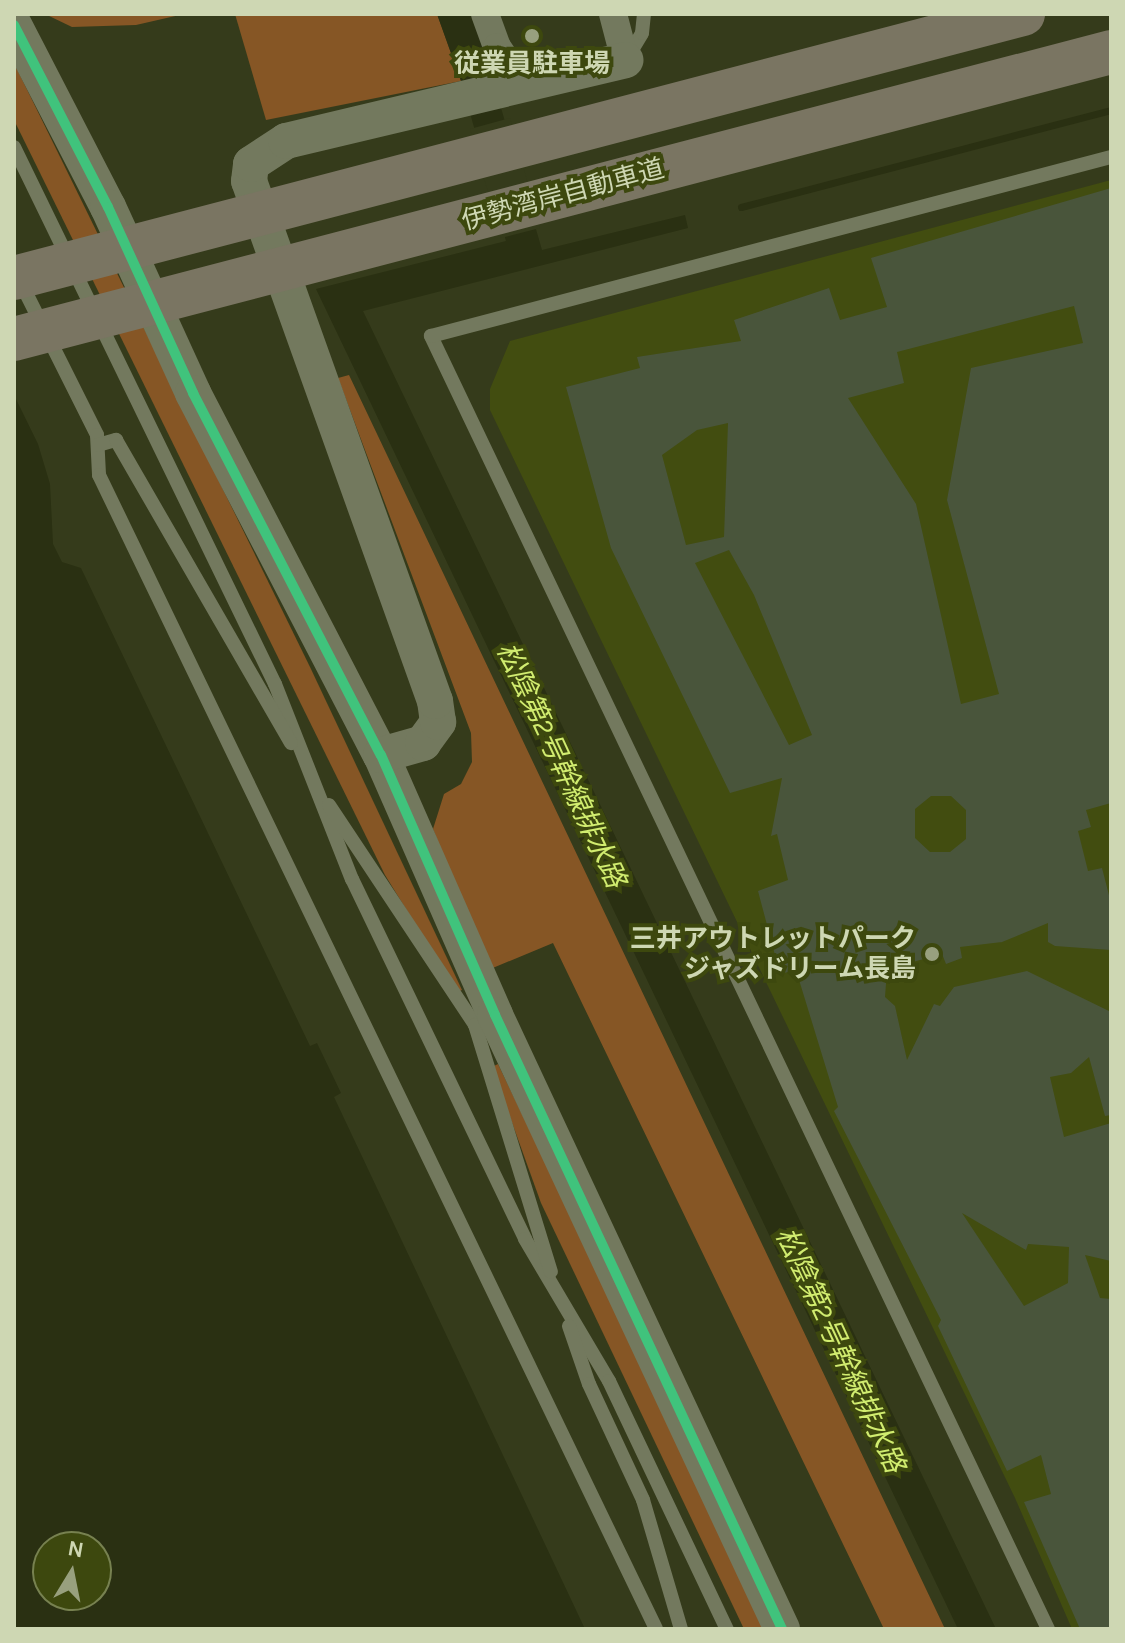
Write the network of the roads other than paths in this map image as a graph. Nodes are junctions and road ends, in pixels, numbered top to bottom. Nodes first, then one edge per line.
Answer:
1 (485, 14) edge
2 (613, 14) edge
3 (644, 14) edge
4 (1023, 14) edge
5 (14, 25) edge
6 (1111, 52) edge
7 (625, 60) junction
8 (515, 87) junction
9 (14, 147) edge
10 (1111, 157) edge
11 (14, 268) edge
12 (14, 278) edge
13 (14, 339) edge
14 (98, 445) junction
15 (381, 755) junction
16 (310, 774) junction
17 (485, 1020) junction
18 (557, 1294) junction
19 (656, 1629) edge
20 (681, 1629) edge
21 (727, 1629) edge
22 (782, 1629) edge
23 (1048, 1629) edge

1 - 8 street
2 - 7 street
3 - 7 lane
4 - 12 highway
5 - 15 street
6 - 13 highway, 伊勢湾岸自動車道
7 - 8 street
8 - 15 street
9 - 16 lane
10 - 23 lane
11 - 14 lane
14 - 16 lane
14 - 19 lane
15 - 17 street
16 - 17 lane
16 - 18 lane
17 - 18 lane
17 - 22 street
18 - 20 lane
18 - 21 lane

